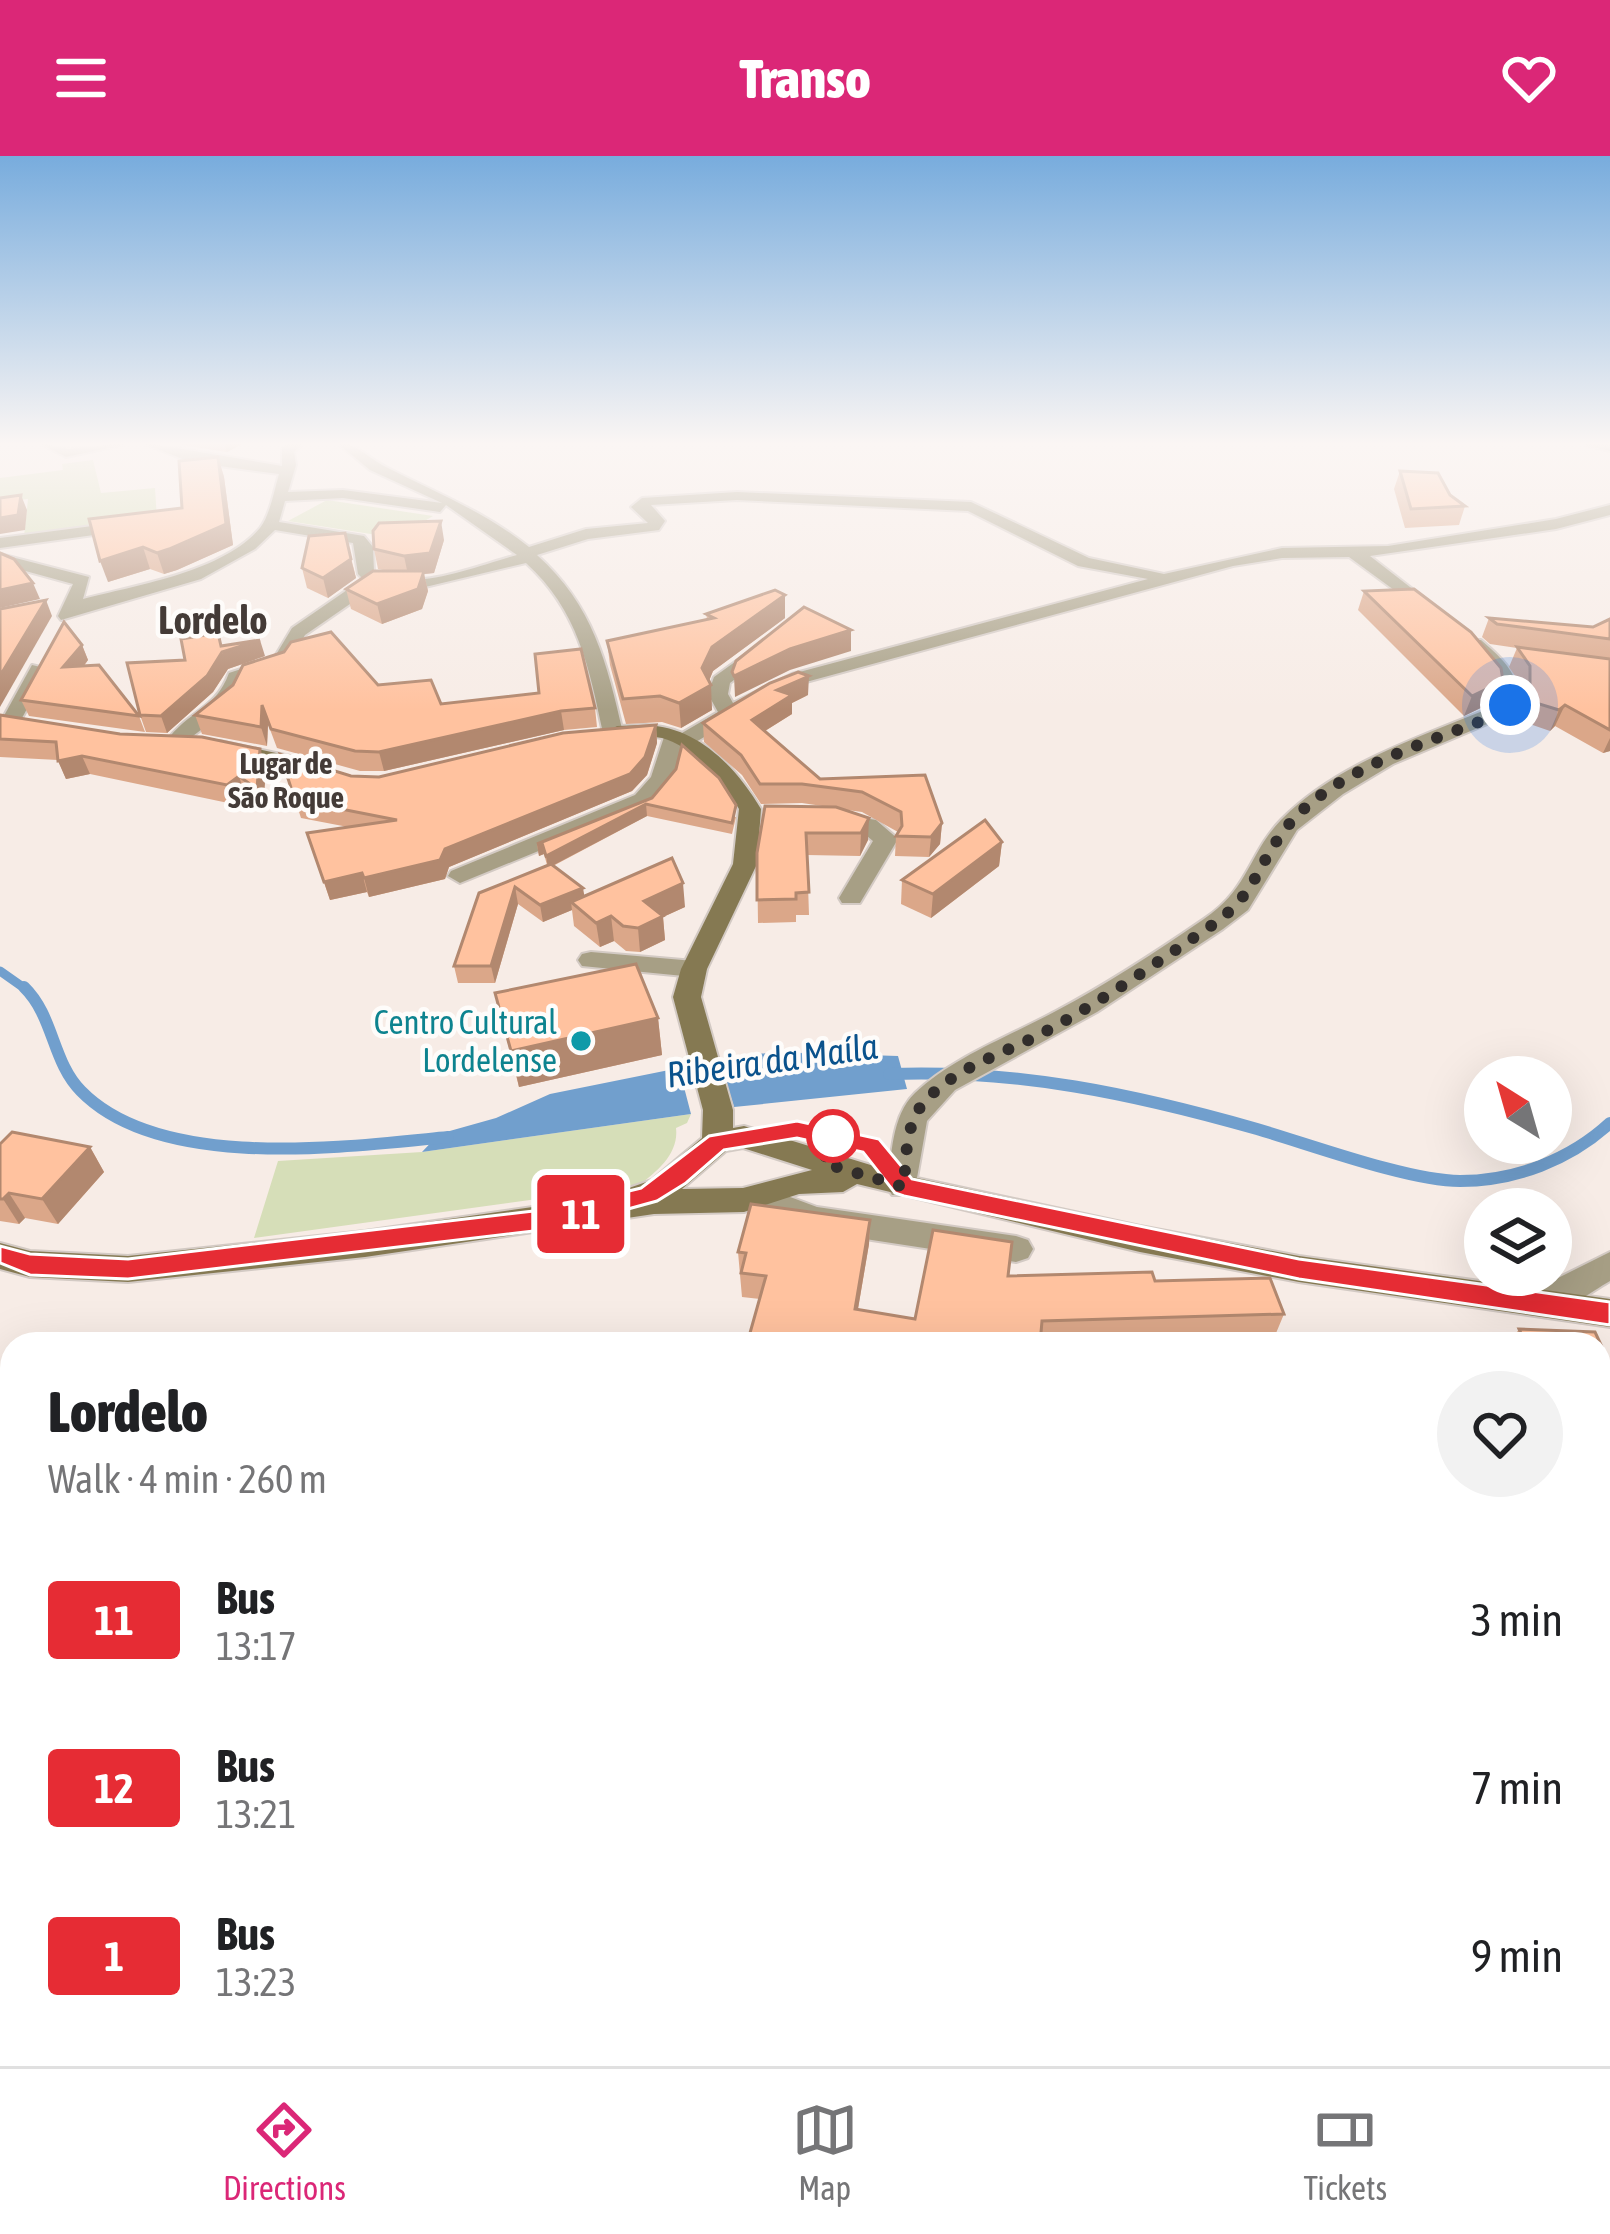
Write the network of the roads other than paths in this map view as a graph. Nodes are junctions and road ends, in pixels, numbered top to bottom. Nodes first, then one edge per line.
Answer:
1 (95, 531) edge
2 (265, 531) edge
3 (309, 531) edge
4 (495, 531) edge
5 (616, 531) edge
6 (1021, 531) edge
7 (1508, 531) edge
8 (0, 543) edge
9 (1355, 554) junction
10 (526, 556) junction
11 (0, 559) edge
12 (1168, 578) junction
13 (373, 580) junction
14 (779, 636) edge
15 (51, 646) edge
16 (1486, 653) junction
17 (1527, 659) edge
18 (729, 714) junction
19 (12, 723) edge
20 (602, 734) joint
21 (678, 738) junction
22 (150, 743) edge
23 (176, 743) junction
24 (346, 778) edge
25 (803, 816) edge
26 (460, 876) dead end
27 (851, 898) dead end
28 (591, 960) dead end
29 (694, 969) junction
30 (733, 1145) junction
31 (904, 1187) junction
32 (753, 1196) junction
33 (607, 1209) junction
34 (1016, 1249) edge
35 (0, 1256) edge
36 (1610, 1265) edge
37 (1541, 1302) junction
38 (1610, 1313) edge

1 - 8 street
2 - 11 street
3 - 13 street
4 - 10 street
5 - 10 street
6 - 12 street
7 - 9 street
9 - 12 street
9 - 16 street
10 - 13 street
10 - 20 street
12 - 18 street
13 - 23 street
14 - 18 street
15 - 19 street
16 - 17 street
16 - 31 street
18 - 21 street
20 - 21 main road
21 - 26 street
21 - 29 main road
22 - 23 main road
23 - 24 main road
25 - 27 street
28 - 29 street
29 - 30 main road
30 - 31 main road
30 - 32 main road
30 - 32 main road
30 - 33 main road
31 - 32 main road
31 - 37 main road
32 - 33 main road
32 - 34 street
33 - 35 main road
36 - 37 street
37 - 38 main road

